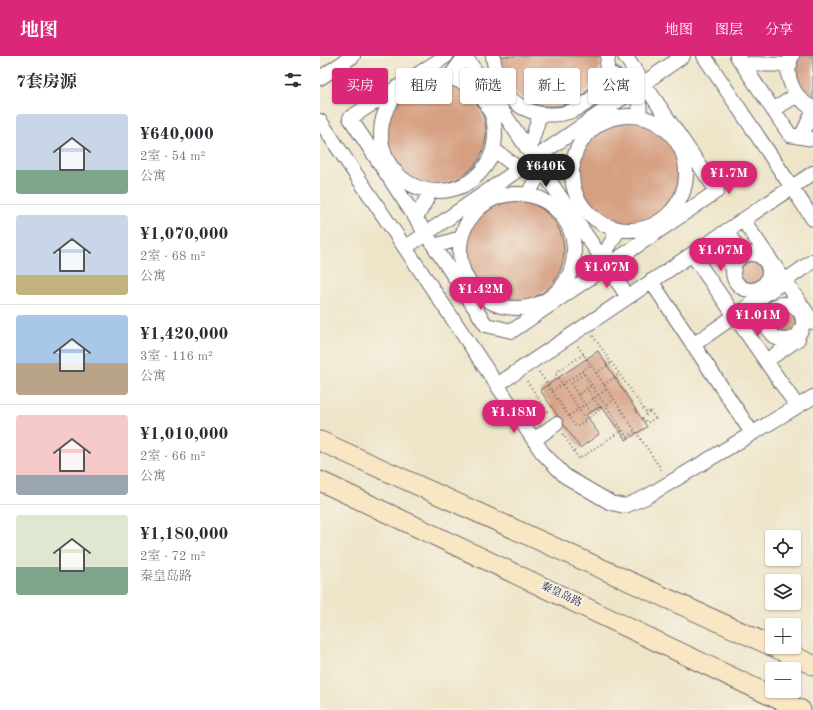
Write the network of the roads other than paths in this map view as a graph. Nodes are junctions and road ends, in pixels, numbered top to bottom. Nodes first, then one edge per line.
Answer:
1 (353, 56) edge
2 (446, 56) edge
3 (465, 56) edge
4 (493, 56) edge
5 (608, 56) edge
6 (625, 56) edge
7 (683, 56) edge
8 (704, 56) edge
9 (737, 56) edge
10 (762, 56) edge
11 (791, 60) edge
12 (747, 66) junction
13 (474, 68) edge
14 (495, 68) edge
15 (607, 68) edge
16 (632, 68) edge
17 (452, 74) edge
18 (320, 78) edge
19 (644, 83) edge
20 (644, 89) edge
21 (396, 94) edge
22 (797, 95) junction
23 (516, 102) edge
24 (588, 102) edge
25 (493, 104) edge
26 (499, 104) edge
27 (589, 104) edge
28 (618, 104) edge
29 (640, 104) edge
30 (813, 108) edge
31 (773, 110) junction
32 (813, 112) edge
33 (540, 114) junction
34 (640, 116) junction
35 (599, 119) junction
36 (320, 121) edge
37 (382, 121) junction
38 (357, 128) junction
39 (807, 138) edge
40 (679, 139) junction
41 (493, 149) junction
42 (536, 160) junction
43 (573, 166) junction
44 (387, 167) junction
45 (519, 169) junction
46 (813, 173) edge
47 (474, 179) junction
48 (685, 187) junction
49 (792, 187) junction
50 (431, 191) junction
51 (483, 194) junction
52 (528, 194) junction
53 (704, 200) junction
54 (572, 212) junction
55 (416, 218) junction
56 (813, 219) edge
57 (668, 220) junction
58 (743, 220) junction
59 (619, 229) junction
60 (726, 232) junction
61 (426, 233) junction
62 (461, 238) junction
63 (714, 240) junction
64 (435, 246) junction
65 (405, 248) junction
66 (692, 254) junction
67 (743, 256) junction
68 (573, 257) junction
69 (602, 258) junction
70 (768, 259) junction
71 (813, 261) edge
72 (737, 279) junction
73 (651, 281) junction
74 (786, 281) junction
75 (465, 284) junction
76 (766, 286) junction
77 (719, 293) junction
78 (628, 297) junction
79 (555, 298) junction
80 (752, 304) junction
81 (497, 305) junction
82 (781, 305) junction
83 (735, 316) junction
84 (805, 324) edge
85 (490, 326) junction
86 (771, 332) junction
87 (753, 343) junction
88 (693, 345) junction
89 (784, 349) junction
90 (766, 361) junction
91 (497, 385) junction
92 (813, 397) edge
93 (797, 406) junction
94 (556, 424) road end
95 (752, 434) junction
96 (534, 440) junction
97 (320, 441) edge
98 (320, 481) edge
99 (765, 643) edge
100 (784, 654) edge
101 (797, 662) edge
102 (772, 699) edge
103 (801, 710) edge

1 - 18 street
2 - 38 street
3 - 13 street
3 - 17 street
4 - 14 street
5 - 15 street
6 - 16 street
7 - 19 street
8 - 49 street
9 - 12 street
10 - 12 street
11 - 12 street
11 - 22 street
12 - 31 street
20 - 40 street
21 - 37 street
22 - 30 street
22 - 31 street
23 - 33 street
24 - 33 street
25 - 41 street
26 - 42 street
27 - 35 street
28 - 35 street
29 - 34 street
31 - 39 street
32 - 39 street
33 - 42 street
34 - 35 street
34 - 40 street
35 - 42 street
35 - 43 street
36 - 65 street
37 - 38 street
37 - 44 street
38 - 44 street
40 - 48 street
40 - 53 street
41 - 45 street
41 - 47 street
42 - 43 street
42 - 45 street
42 - 52 street
42 - 54 street
43 - 54 street
44 - 50 street
44 - 55 street
45 - 51 street
46 - 49 street
47 - 50 street
47 - 51 street
48 - 53 street
48 - 57 street
49 - 56 street
49 - 58 street
50 - 55 street
51 - 61 street
52 - 54 street
52 - 62 street
53 - 57 street
54 - 59 street
54 - 68 street
54 - 69 street
55 - 61 street
57 - 59 street
57 - 69 street
58 - 60 street
58 - 70 street
59 - 69 street
60 - 63 street
60 - 67 street
61 - 64 street
61 - 65 street
62 - 64 street
62 - 75 street
63 - 66 street
63 - 72 street
64 - 75 street
65 - 91 street
66 - 73 street
66 - 77 street
67 - 70 street
67 - 72 street
68 - 69 street
68 - 79 street
69 - 78 street
69 - 79 street
70 - 74 street
70 - 76 street
71 - 74 street
72 - 76 street
72 - 77 street
72 - 80 street
73 - 78 street
73 - 88 street
74 - 76 street
74 - 82 street
74 - 84 street
75 - 81 street
75 - 85 street
76 - 80 street
76 - 82 street
77 - 83 street
78 - 91 street
79 - 81 street
79 - 85 street
80 - 83 street
80 - 86 street
81 - 85 street
82 - 84 street
82 - 86 street
83 - 87 street
83 - 88 street
84 - 86 street
84 - 89 street
86 - 87 street
86 - 89 street
87 - 90 street
88 - 95 street
89 - 90 street
90 - 93 street
91 - 96 street
92 - 93 street
93 - 95 street
94 - 96 street
95 - 96 street
97 - 99 street
98 - 102 street, 秦皇岛路
100 - 101 street
102 - 103 street, 秦皇岛路

